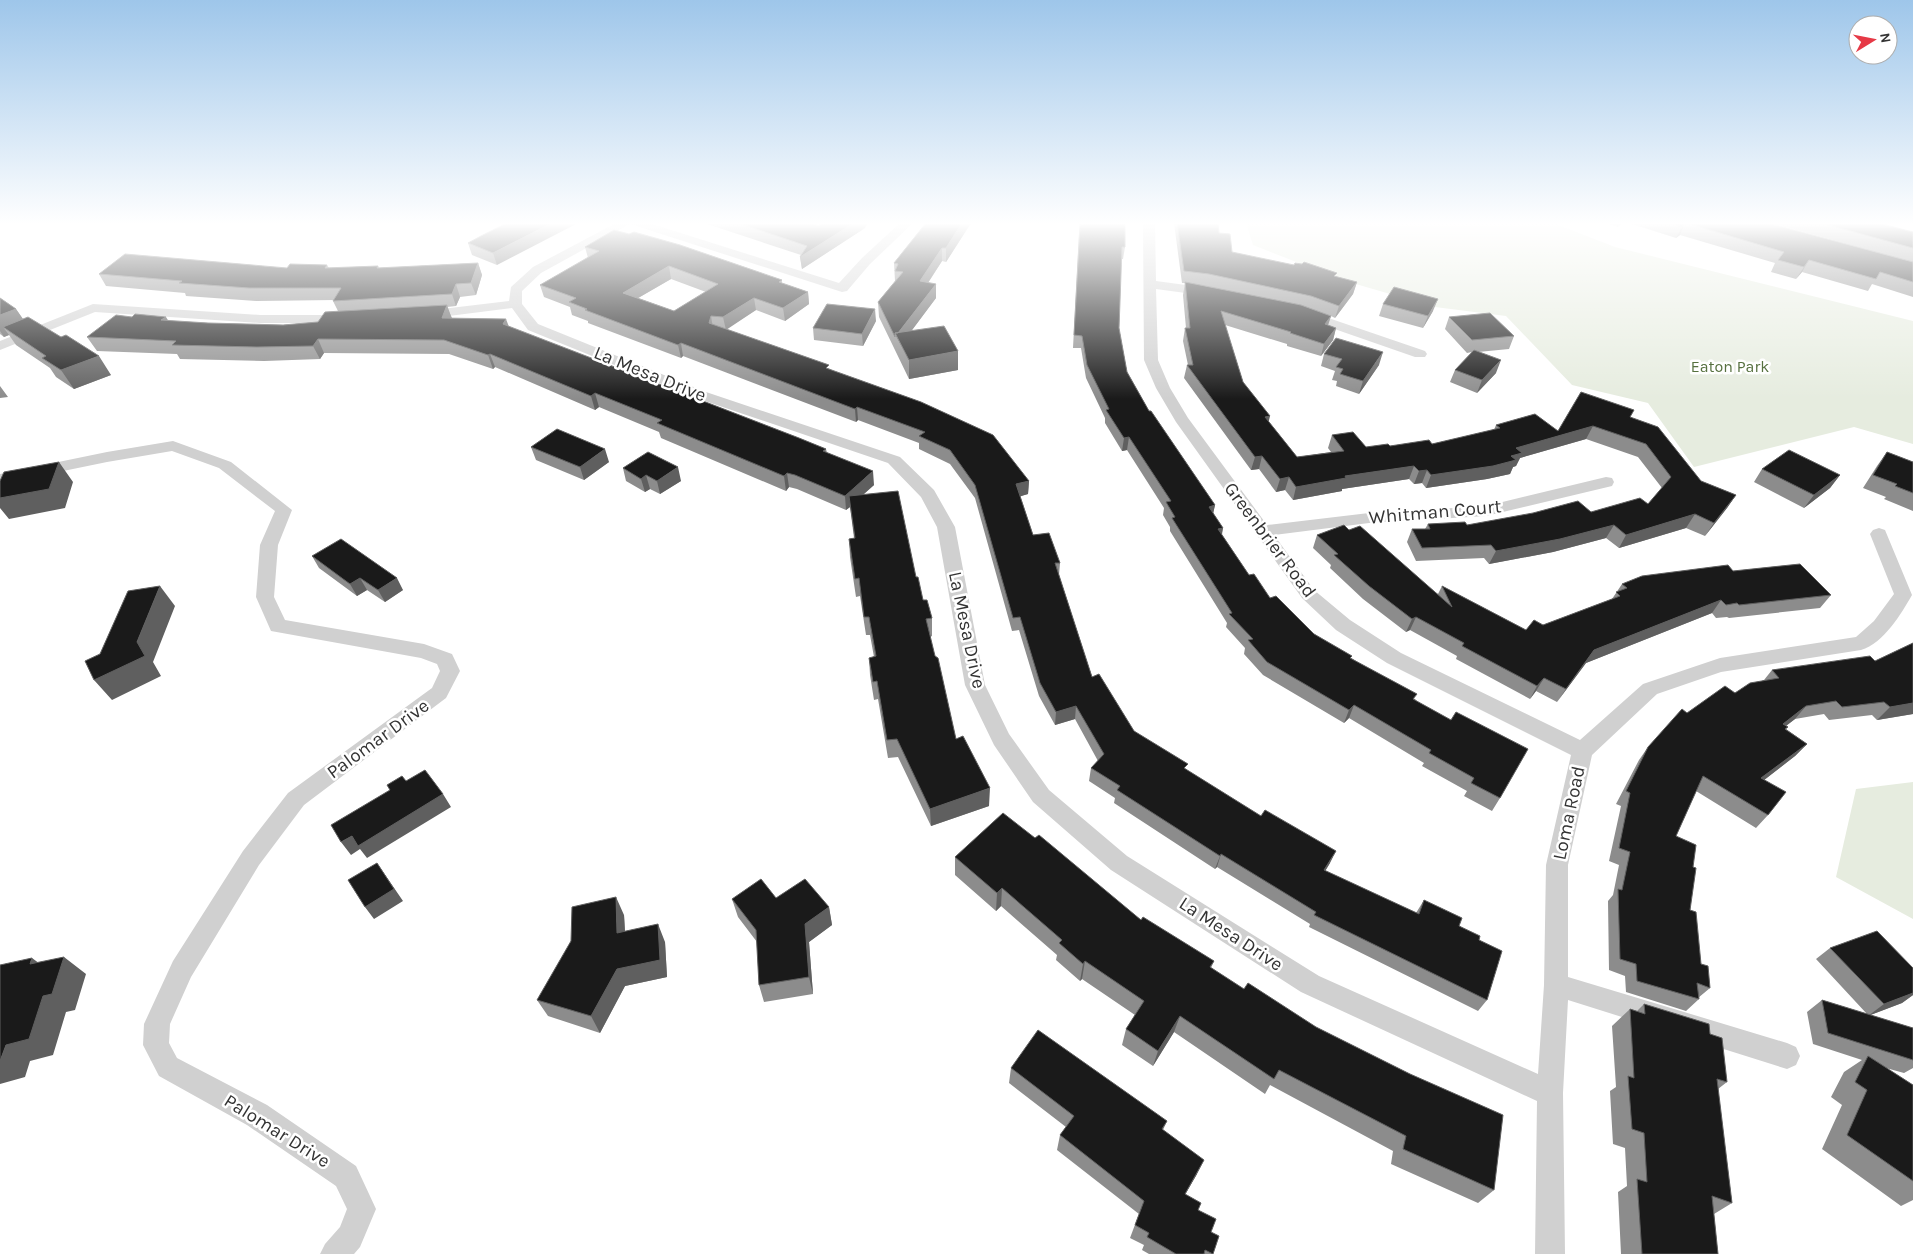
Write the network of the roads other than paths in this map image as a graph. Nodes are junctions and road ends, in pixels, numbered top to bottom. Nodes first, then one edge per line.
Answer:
1 (525, 282) edge
2 (821, 282) edge
3 (848, 282) edge
4 (1151, 284) joint
5 (1225, 296) edge
6 (515, 304) junction
7 (1292, 311) edge
8 (408, 316) edge
9 (355, 318) edge
10 (0, 346) edge
11 (1420, 354) dead end
12 (0, 479) edge
13 (1606, 482) dead end
14 (1262, 531) junction
15 (1879, 534) dead end
16 (1582, 751) junction
17 (1556, 985) junction
18 (1787, 1056) dead end
19 (1550, 1093) junction
20 (335, 1254) edge
21 (1550, 1254) edge

1 - 6 street
2 - 3 street
4 - 5 street
4 - 14 street, Greenbrier Road
6 - 8 street
6 - 19 street, La Mesa Drive
7 - 11 street
9 - 10 street
12 - 20 street, Palomar Drive
13 - 14 street, Whitman Court
14 - 16 street, Greenbrier Road
15 - 16 street, Loma Road
16 - 17 street, Loma Road
17 - 18 street
17 - 19 street, Loma Road
19 - 21 street, Loma Road

